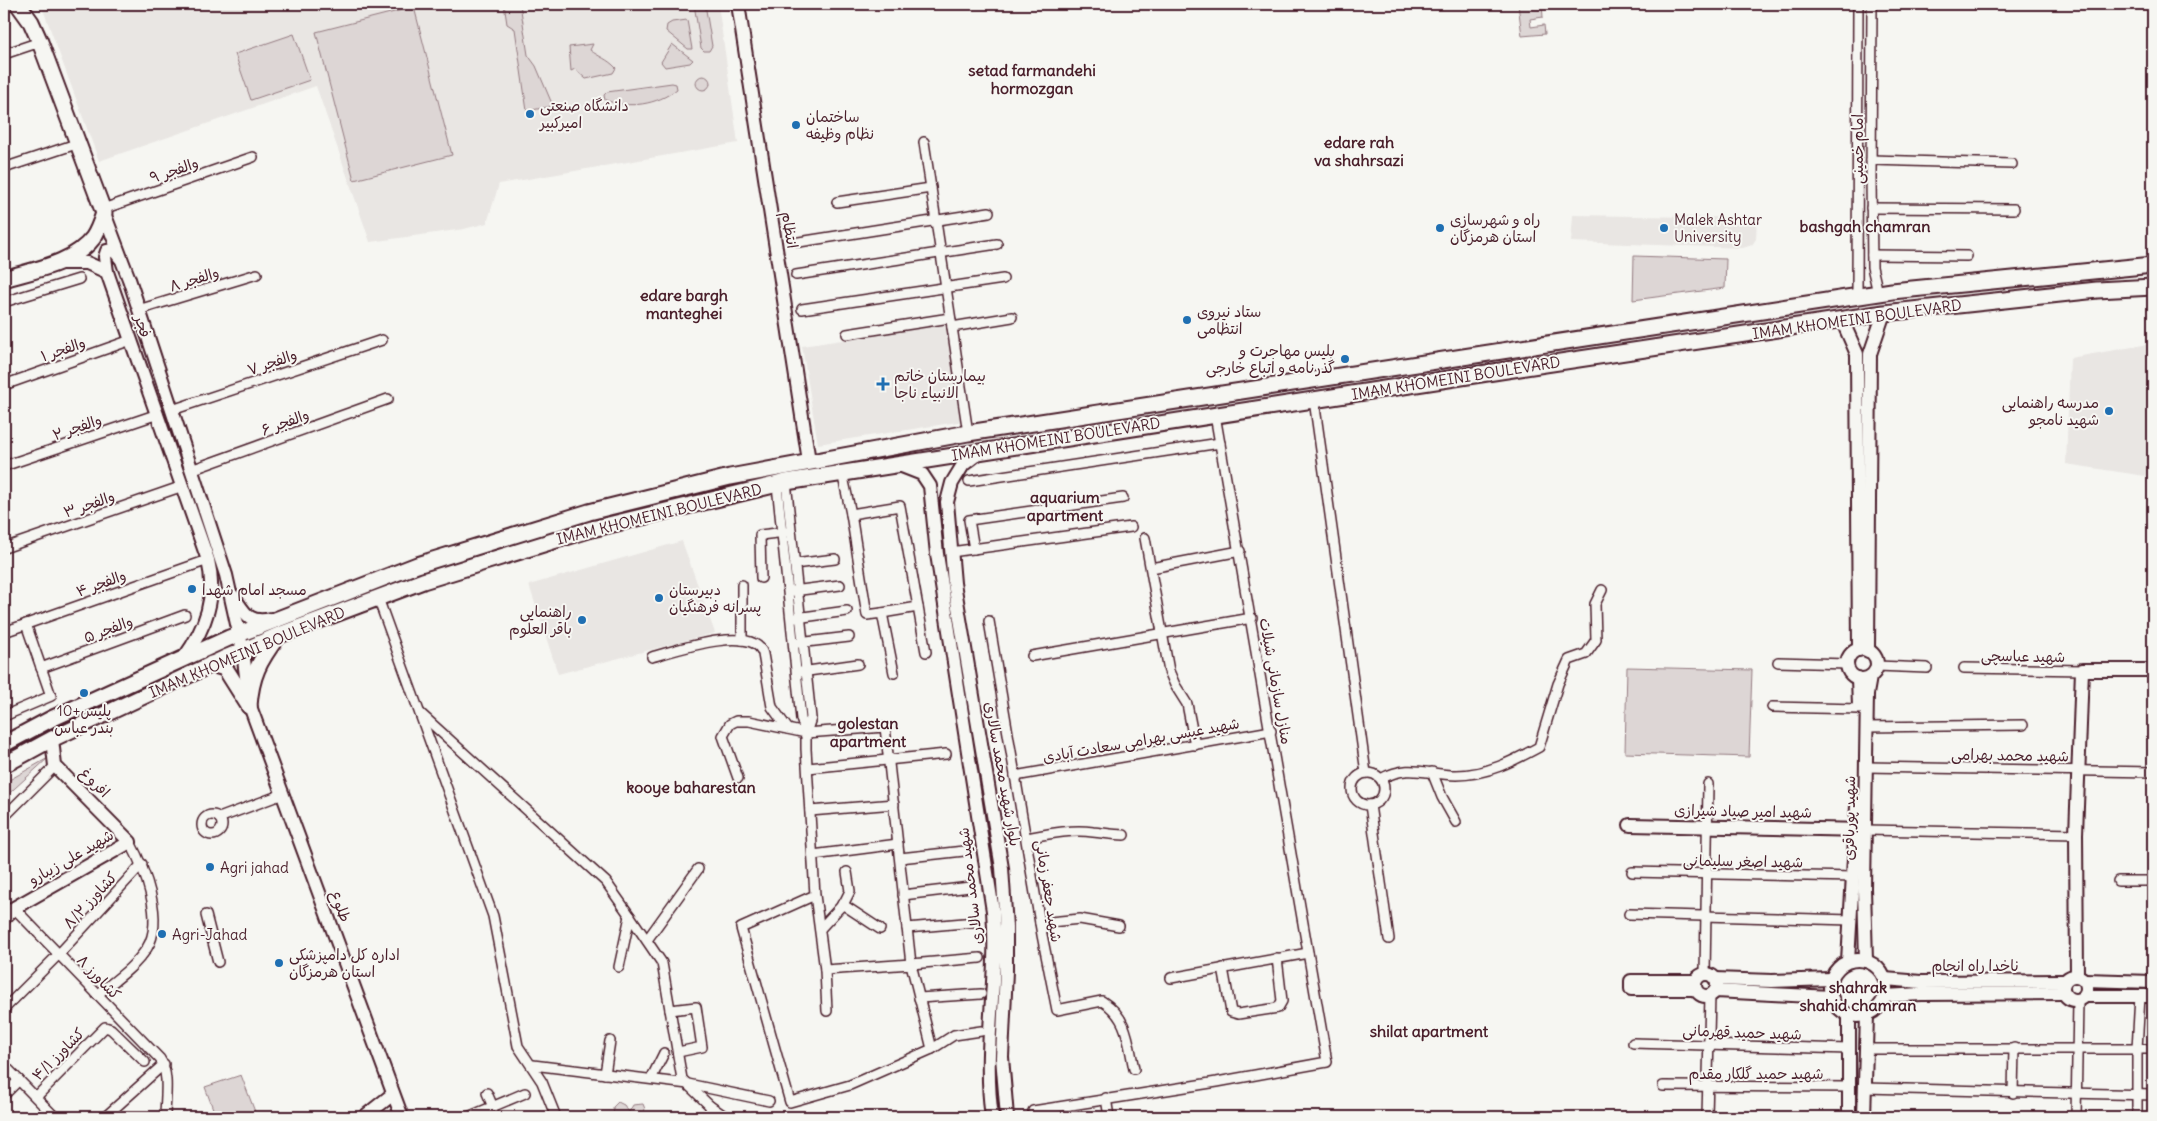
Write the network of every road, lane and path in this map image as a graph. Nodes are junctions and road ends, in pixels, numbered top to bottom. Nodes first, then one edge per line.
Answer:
1 (18, 4) edge
2 (29, 4) edge
3 (738, 4) edge
4 (1858, 6) edge
5 (1872, 6) edge
6 (31, 22) junction
7 (40, 42) junction
8 (4, 54) edge
9 (1872, 63) junction
10 (1858, 64) junction
11 (1859, 120) junction
12 (1871, 121) junction
13 (924, 142) dead end
14 (79, 143) junction
15 (253, 158) dead end
16 (1871, 160) junction
17 (2012, 164) dead end
18 (4, 168) edge
19 (1858, 174) junction
20 (1871, 174) junction
21 (931, 188) junction
22 (837, 202) dead end
23 (1871, 208) junction
24 (2014, 209) dead end
25 (104, 211) junction
26 (989, 212) dead end
27 (936, 219) junction
28 (799, 242) dead end
29 (1858, 242) junction
30 (1872, 242) junction
31 (997, 244) dead end
32 (941, 252) junction
33 (1872, 255) junction
34 (1968, 256) dead end
35 (122, 260) junction
36 (53, 264) junction
37 (2153, 265) edge
38 (107, 272) junction
39 (257, 274) dead end
40 (796, 275) dead end
41 (4, 279) edge
42 (79, 279) dead end
43 (1003, 279) dead end
44 (946, 286) junction
45 (2153, 287) edge
46 (1878, 293) junction
47 (1857, 297) junction
48 (4, 302) edge
49 (802, 308) dead end
50 (138, 310) junction
51 (1884, 314) junction
52 (1012, 317) dead end
53 (1842, 320) junction
54 (951, 322) junction
55 (847, 334) dead end
56 (131, 340) junction
57 (382, 340) dead end
58 (1540, 346) junction
59 (1544, 364) junction
60 (4, 385) edge
61 (388, 399) dead end
62 (1864, 399) junction
63 (1314, 400) junction
64 (172, 410) junction
65 (158, 414) junction
66 (1215, 415) junction
67 (968, 433) junction
68 (1220, 443) junction
69 (983, 451) junction
70 (809, 461) junction
71 (896, 464) junction
72 (4, 466) edge
73 (191, 470) junction
74 (842, 472) junction
75 (970, 481) dead end
76 (781, 484) junction
77 (183, 486) junction
78 (1123, 498) dead end
79 (851, 514) junction
80 (1132, 527) dead end
81 (791, 532) junction
82 (781, 533) junction
83 (1145, 538) dead end
84 (4, 548) edge
85 (974, 549) junction
86 (1240, 551) junction
87 (951, 552) junction
88 (937, 554) junction
89 (834, 559) dead end
90 (208, 560) junction
91 (794, 564) junction
92 (1151, 568) junction
93 (226, 575) junction
94 (762, 578) dead end
95 (213, 580) junction
96 (742, 585) dead end
97 (840, 586) dead end
98 (230, 590) junction
99 (1602, 590) dead end
100 (792, 591) junction
101 (378, 598) junction
102 (918, 607) junction
103 (847, 611) dead end
104 (882, 613) junction
105 (184, 616) dead end
106 (281, 618) junction
107 (795, 618) junction
108 (1252, 618) junction
109 (989, 621) dead end
110 (26, 624) junction
111 (4, 632) edge
112 (1162, 634) junction
113 (279, 635) junction
114 (234, 636) junction
115 (849, 637) dead end
116 (742, 640) junction
117 (797, 643) junction
118 (1864, 650) junction
119 (926, 652) dead end
120 (238, 653) junction
121 (1032, 656) dead end
122 (652, 657) dead end
123 (184, 658) junction
124 (1778, 662) dead end
125 (212, 664) junction
126 (858, 664) dead end
127 (1847, 664) junction
128 (41, 668) junction
129 (1928, 668) dead end
130 (1964, 668) dead end
131 (2082, 670) junction
132 (2153, 670) edge
133 (801, 672) junction
134 (894, 673) dead end
135 (1868, 674) junction
136 (249, 706) junction
137 (1772, 707) dead end
138 (1859, 709) junction
139 (419, 712) junction
140 (4, 716) edge
141 (2022, 725) dead end
142 (1867, 726) junction
143 (788, 729) junction
144 (1271, 732) junction
145 (806, 733) junction
146 (52, 739) junction
147 (4, 744) edge
148 (1195, 745) junction
149 (946, 754) dead end
150 (889, 761) junction
151 (4, 765) edge
152 (55, 766) junction
153 (1866, 767) junction
154 (808, 768) junction
155 (2078, 770) junction
156 (1432, 772) junction
157 (2153, 772) edge
158 (1366, 773) junction
159 (1015, 776) junction
160 (738, 778) dead end
161 (1381, 780) junction
162 (1708, 784) dead end
163 (283, 794) junction
164 (894, 804) junction
165 (1370, 805) junction
166 (810, 811) junction
167 (4, 817) edge
168 (219, 818) dead end
169 (1456, 822) dead end
170 (1630, 825) dead end
171 (1707, 825) junction
172 (1860, 830) junction
173 (2076, 834) junction
174 (1124, 835) dead end
175 (1026, 838) junction
176 (130, 842) junction
177 (898, 844) junction
178 (964, 851) dead end
179 (813, 855) junction
180 (900, 858) junction
181 (142, 864) junction
182 (698, 869) dead end
183 (847, 872) dead end
184 (1632, 872) dead end
185 (1706, 874) junction
186 (2118, 881) dead end
187 (2153, 881) edge
188 (1857, 884) junction
189 (970, 887) dead end
190 (904, 895) junction
191 (815, 896) junction
192 (842, 904) junction
193 (14, 908) junction
194 (1629, 914) dead end
195 (206, 915) dead end
196 (1706, 915) junction
197 (630, 916) junction
198 (4, 918) edge
199 (1851, 920) junction
200 (975, 922) dead end
201 (1040, 923) junction
202 (1119, 926) dead end
203 (907, 928) junction
204 (820, 929) junction
205 (880, 929) dead end
206 (1389, 939) dead end
207 (647, 940) junction
208 (1308, 953) junction
209 (58, 955) junction
210 (980, 958) dead end
211 (1277, 958) junction
212 (1848, 961) junction
213 (1866, 961) junction
214 (218, 962) dead end
215 (911, 964) junction
216 (619, 967) dead end
217 (1223, 968) junction
218 (825, 970) junction
219 (1171, 978) dead end
220 (1830, 979) junction
221 (1885, 979) junction
222 (2073, 982) junction
223 (2147, 982) edge
224 (1706, 985) junction
225 (1771, 987) junction
226 (1956, 988) junction
227 (981, 994) dead end
228 (97, 995) junction
229 (1885, 996) junction
230 (2147, 996) edge
231 (1831, 997) junction
232 (920, 998) junction
233 (2081, 998) junction
234 (5, 1008) dead end
235 (670, 1010) junction
236 (827, 1011) dead end
237 (1867, 1014) junction
238 (1849, 1015) junction
239 (981, 1031) dead end
240 (610, 1041) dead end
241 (1633, 1044) dead end
242 (1708, 1045) junction
243 (2014, 1048) junction
244 (2077, 1048) junction
245 (932, 1049) junction
246 (1850, 1049) junction
247 (1866, 1049) junction
248 (2137, 1049) junction
249 (2153, 1049) edge
250 (664, 1052) dead end
251 (678, 1052) junction
252 (145, 1062) dead end
253 (164, 1064) junction
254 (4, 1065) edge
255 (533, 1066) junction
256 (1134, 1069) dead end
257 (605, 1074) junction
258 (19, 1080) junction
259 (651, 1080) junction
260 (688, 1084) junction
261 (1663, 1086) dead end
262 (1850, 1086) junction
263 (1708, 1087) junction
264 (1864, 1088) junction
265 (2013, 1092) junction
266 (487, 1093) dead end
267 (393, 1094) junction
268 (525, 1094) dead end
269 (2076, 1094) junction
270 (2137, 1094) junction
271 (2153, 1094) edge
272 (4, 1095) edge
273 (36, 1097) junction
274 (1106, 1098) junction
275 (769, 1102) dead end
276 (710, 1106) junction
277 (493, 1107) junction
278 (1033, 1111) dead end
279 (484, 1114) edge
280 (397, 1115) edge
281 (55, 1117) edge
282 (105, 1117) edge
283 (164, 1117) edge
284 (364, 1117) edge
285 (468, 1117) edge
286 (556, 1117) edge
287 (711, 1117) edge
288 (726, 1117) edge
289 (992, 1117) edge
290 (1007, 1117) edge
291 (1109, 1117) edge
292 (1707, 1117) edge
293 (1849, 1117) edge
294 (1864, 1117) edge
295 (2076, 1117) edge
296 (2138, 1117) edge

1 - 6 main road
2 - 6 main road
3 - 70 street, انتظام
4 - 5 street
4 - 10 street
5 - 9 street, امام خمینی
6 - 7 main road, فجر
7 - 8 street
7 - 14 main road, فجر
9 - 10 street
9 - 12 street, امام خمینی
10 - 11 street
11 - 12 street
11 - 19 street
12 - 16 street, امام خمینی
13 - 21 street
14 - 18 street
14 - 25 main road, فجر
15 - 25 street, والفجر ۹
16 - 17 street
16 - 20 street, امام خمینی
19 - 20 street
19 - 29 street
20 - 23 street, امام خمینی
21 - 22 street
21 - 27 street
23 - 24 street
23 - 30 street, امام خمینی
25 - 35 street, فجر
25 - 36 main road
26 - 27 street
27 - 28 street
27 - 32 street
29 - 30 street
29 - 47 street
30 - 33 street, امام خمینی
31 - 32 street
32 - 40 street
32 - 44 street
33 - 34 street
33 - 46 street, امام خمینی
35 - 38 street
35 - 50 street, فجر
36 - 38 street
36 - 41 main road
37 - 46 main road, IMAM KHOMEINI BOULEVARD
38 - 56 street, فجر
39 - 50 street, والفجر ۸
42 - 48 street
43 - 44 street
44 - 49 street
44 - 54 street
45 - 51 main road, IMAM KHOMEINI BOULEVARD
46 - 47 main road, IMAM KHOMEINI BOULEVARD
47 - 58 main road, IMAM KHOMEINI BOULEVARD
50 - 64 street, فجر
51 - 53 main road, IMAM KHOMEINI BOULEVARD
51 - 62 street
52 - 54 street
53 - 59 main road, IMAM KHOMEINI BOULEVARD
53 - 62 street
54 - 55 street
54 - 67 street
56 - 60 street, والفجر ۱
56 - 65 street, فجر
57 - 64 street, والفجر ۷
58 - 59 main road
58 - 67 main road, IMAM KHOMEINI BOULEVARD
59 - 63 main road, IMAM KHOMEINI BOULEVARD
61 - 73 street, والفجر ۶
62 - 118 street
63 - 66 main road, IMAM KHOMEINI BOULEVARD
63 - 158 street
64 - 73 street, فجر
65 - 72 street, والفجر ۲
65 - 77 street, فجر
66 - 68 street, منازل سازمانی شیلات
66 - 69 main road, IMAM KHOMEINI BOULEVARD
67 - 70 main road, IMAM KHOMEINI BOULEVARD
68 - 75 street
68 - 86 street, منازل سازمانی شیلات
69 - 71 main road, IMAM KHOMEINI BOULEVARD
69 - 87 street, بلوار شهید محمد سالاری
70 - 106 main road, IMAM KHOMEINI BOULEVARD
71 - 74 main road, IMAM KHOMEINI BOULEVARD
71 - 88 street, شهید محمد سالاری
73 - 93 street, فجر
74 - 76 main road, IMAM KHOMEINI BOULEVARD
74 - 79 street
76 - 81 street
76 - 82 street
76 - 101 main road, IMAM KHOMEINI BOULEVARD
77 - 84 street, والفجر ۳
77 - 90 street, فجر
78 - 85 street
79 - 102 street
79 - 104 street
80 - 85 street
81 - 82 street
81 - 91 street
82 - 94 street
82 - 100 street
83 - 92 street
85 - 87 street
86 - 92 street
86 - 108 street, منازل سازمانی شیلات
87 - 88 street
87 - 290 street, بلوار شهید محمد سالاری
88 - 289 street, شهید محمد سالاری
89 - 91 street
90 - 95 street, فجر
90 - 110 street, والفجر ۴
91 - 100 street
92 - 112 street
93 - 95 street
93 - 98 street, فجر
95 - 123 street, فجر
96 - 116 street
97 - 100 street
98 - 106 street
98 - 114 street, فجر
99 - 156 street
100 - 107 street
101 - 113 main road, IMAM KHOMEINI BOULEVARD
101 - 139 street
102 - 104 street
102 - 119 street
103 - 107 street
104 - 134 street
105 - 128 street, والفجر ۵
106 - 114 main road, IMAM KHOMEINI BOULEVARD
107 - 117 street
108 - 112 street
108 - 144 street, منازل سازمانی شیلات
109 - 159 street, شهید جعفر زمانی
110 - 111 street, والفجر ۴
110 - 128 street
112 - 121 street
112 - 148 street
113 - 120 main road, IMAM KHOMEINI BOULEVARD
113 - 136 main road
114 - 120 street, فجر
114 - 123 main road, IMAM KHOMEINI BOULEVARD
115 - 117 street
116 - 122 street
116 - 143 street
117 - 133 street
118 - 127 street
118 - 135 street
120 - 125 main road, IMAM KHOMEINI BOULEVARD
120 - 136 street, طلوع
123 - 147 main road, IMAM KHOMEINI BOULEVARD
124 - 127 street
125 - 136 main road
125 - 146 main road, IMAM KHOMEINI BOULEVARD
126 - 133 street
127 - 135 street
128 - 140 street
129 - 135 street
130 - 131 street, شهید عباسچی
131 - 132 street
131 - 155 street
133 - 145 street
135 - 138 street, شهید پورباقری
135 - 142 street, شهید پورباقری
136 - 163 street, طلوع
137 - 138 street
138 - 172 street, شهید پورباقری
139 - 197 street
139 - 255 street
141 - 142 street
142 - 153 street, شهید پورباقری
143 - 145 street
143 - 160 street
144 - 148 street, شهید عیسی بهرامی سعادت آبادی
144 - 208 street, منازل سازمانی شیلات
145 - 150 street
145 - 154 street
146 - 151 main road, IMAM KHOMEINI BOULEVARD
146 - 152 street
148 - 159 street, شهید عیسی بهرامی سعادت آبادی
149 - 150 street
150 - 154 street
150 - 164 street
152 - 167 street
152 - 176 street, افروغ
153 - 155 street, شهید محمد بهرامی
153 - 172 street, شهید پورباقری
154 - 166 street
155 - 157 street, شهید محمد بهرامی
155 - 173 street
156 - 161 street
156 - 169 street
158 - 161 street
158 - 165 street
159 - 175 street, شهید جعفر زمانی
161 - 165 street
162 - 171 street
163 - 168 street
163 - 267 street, طلوع
164 - 166 street
164 - 177 street
165 - 206 street
166 - 179 street
170 - 171 street, شهید امیر صیاد شیرازی
171 - 172 street, شهید امیر صیاد شیرازی
171 - 185 street
172 - 173 street
172 - 188 street, شهید پورباقری
173 - 222 street
174 - 175 street
175 - 201 street, شهید جعفر زمانی
176 - 181 street
176 - 193 street, شهید علی زیبارو
177 - 179 street
177 - 180 street
178 - 180 street
179 - 191 street
180 - 190 street
181 - 209 street, کشاورز ۸/۲
181 - 228 street
182 - 207 street
183 - 192 street
184 - 185 street, شهید اصغر سلیمانی
185 - 188 street, شهید اصغر سلیمانی
185 - 196 street
186 - 187 street
188 - 199 street, شهید پورباقری
188 - 213 street, شهید پورباقری
189 - 190 street
190 - 203 street
191 - 204 street
191 - 245 street
192 - 204 street
192 - 205 street
193 - 198 street, شهید علی زیبارو
193 - 209 street, کشاورز ۸
194 - 196 street
195 - 214 street
196 - 199 street
196 - 224 street
197 - 207 street
197 - 216 street
199 - 212 street, شهید پورباقری
200 - 203 street
201 - 202 street
201 - 256 street, شهید جعفر زمانی
203 - 215 street
204 - 218 street
207 - 235 street
208 - 211 street
208 - 274 street, منازل سازمانی شیلات
209 - 228 street, کشاورز ۸
209 - 234 street, کشاورز ۸/۲
210 - 215 street
211 - 217 street
211 - 217 street
212 - 213 street
212 - 220 street
213 - 221 street
215 - 218 street
215 - 232 street
217 - 219 street
218 - 236 street
220 - 225 street
220 - 231 street
221 - 226 street, ناخدا راه انجام
221 - 229 street
222 - 223 street, ناخدا راه انجام
222 - 226 street, ناخدا راه انجام
222 - 233 street
222 - 233 street
223 - 230 street
224 - 225 street
224 - 242 street
225 - 231 street
226 - 229 street, ناخدا راه انجام
227 - 232 street
228 - 253 street, کشاورز ۸
229 - 237 street
230 - 233 street
230 - 248 street
231 - 238 street
232 - 245 street
233 - 244 street
235 - 251 street
235 - 251 street
237 - 238 street
237 - 247 street
238 - 246 street
239 - 245 street
240 - 257 street
241 - 242 street, شهید حمید قهرمانی
242 - 246 street, شهید حمید قهرمانی
242 - 263 street
243 - 244 street
243 - 247 street
243 - 265 street
244 - 248 street
244 - 269 street
246 - 262 street
247 - 264 street
248 - 249 street
248 - 270 street
250 - 259 street
251 - 260 street
252 - 273 street, کشاورز ۴/۱
253 - 282 street
253 - 283 street
254 - 258 street
255 - 257 street
255 - 286 street
257 - 259 street
258 - 272 street
258 - 273 street
259 - 260 street
260 - 275 street
260 - 276 street
261 - 263 street, شهید حمید گلکار مقدم
262 - 263 street, شهید حمید گلکار مقدم
262 - 264 street
262 - 293 street
263 - 292 street
264 - 265 street
264 - 294 street
265 - 269 street
266 - 277 street
267 - 280 street, طلوع
267 - 284 street
268 - 277 street
269 - 270 street
269 - 295 street
270 - 271 street
270 - 296 street
273 - 281 street
274 - 278 street
274 - 291 street
276 - 287 street
276 - 288 street
277 - 279 street
279 - 285 street

